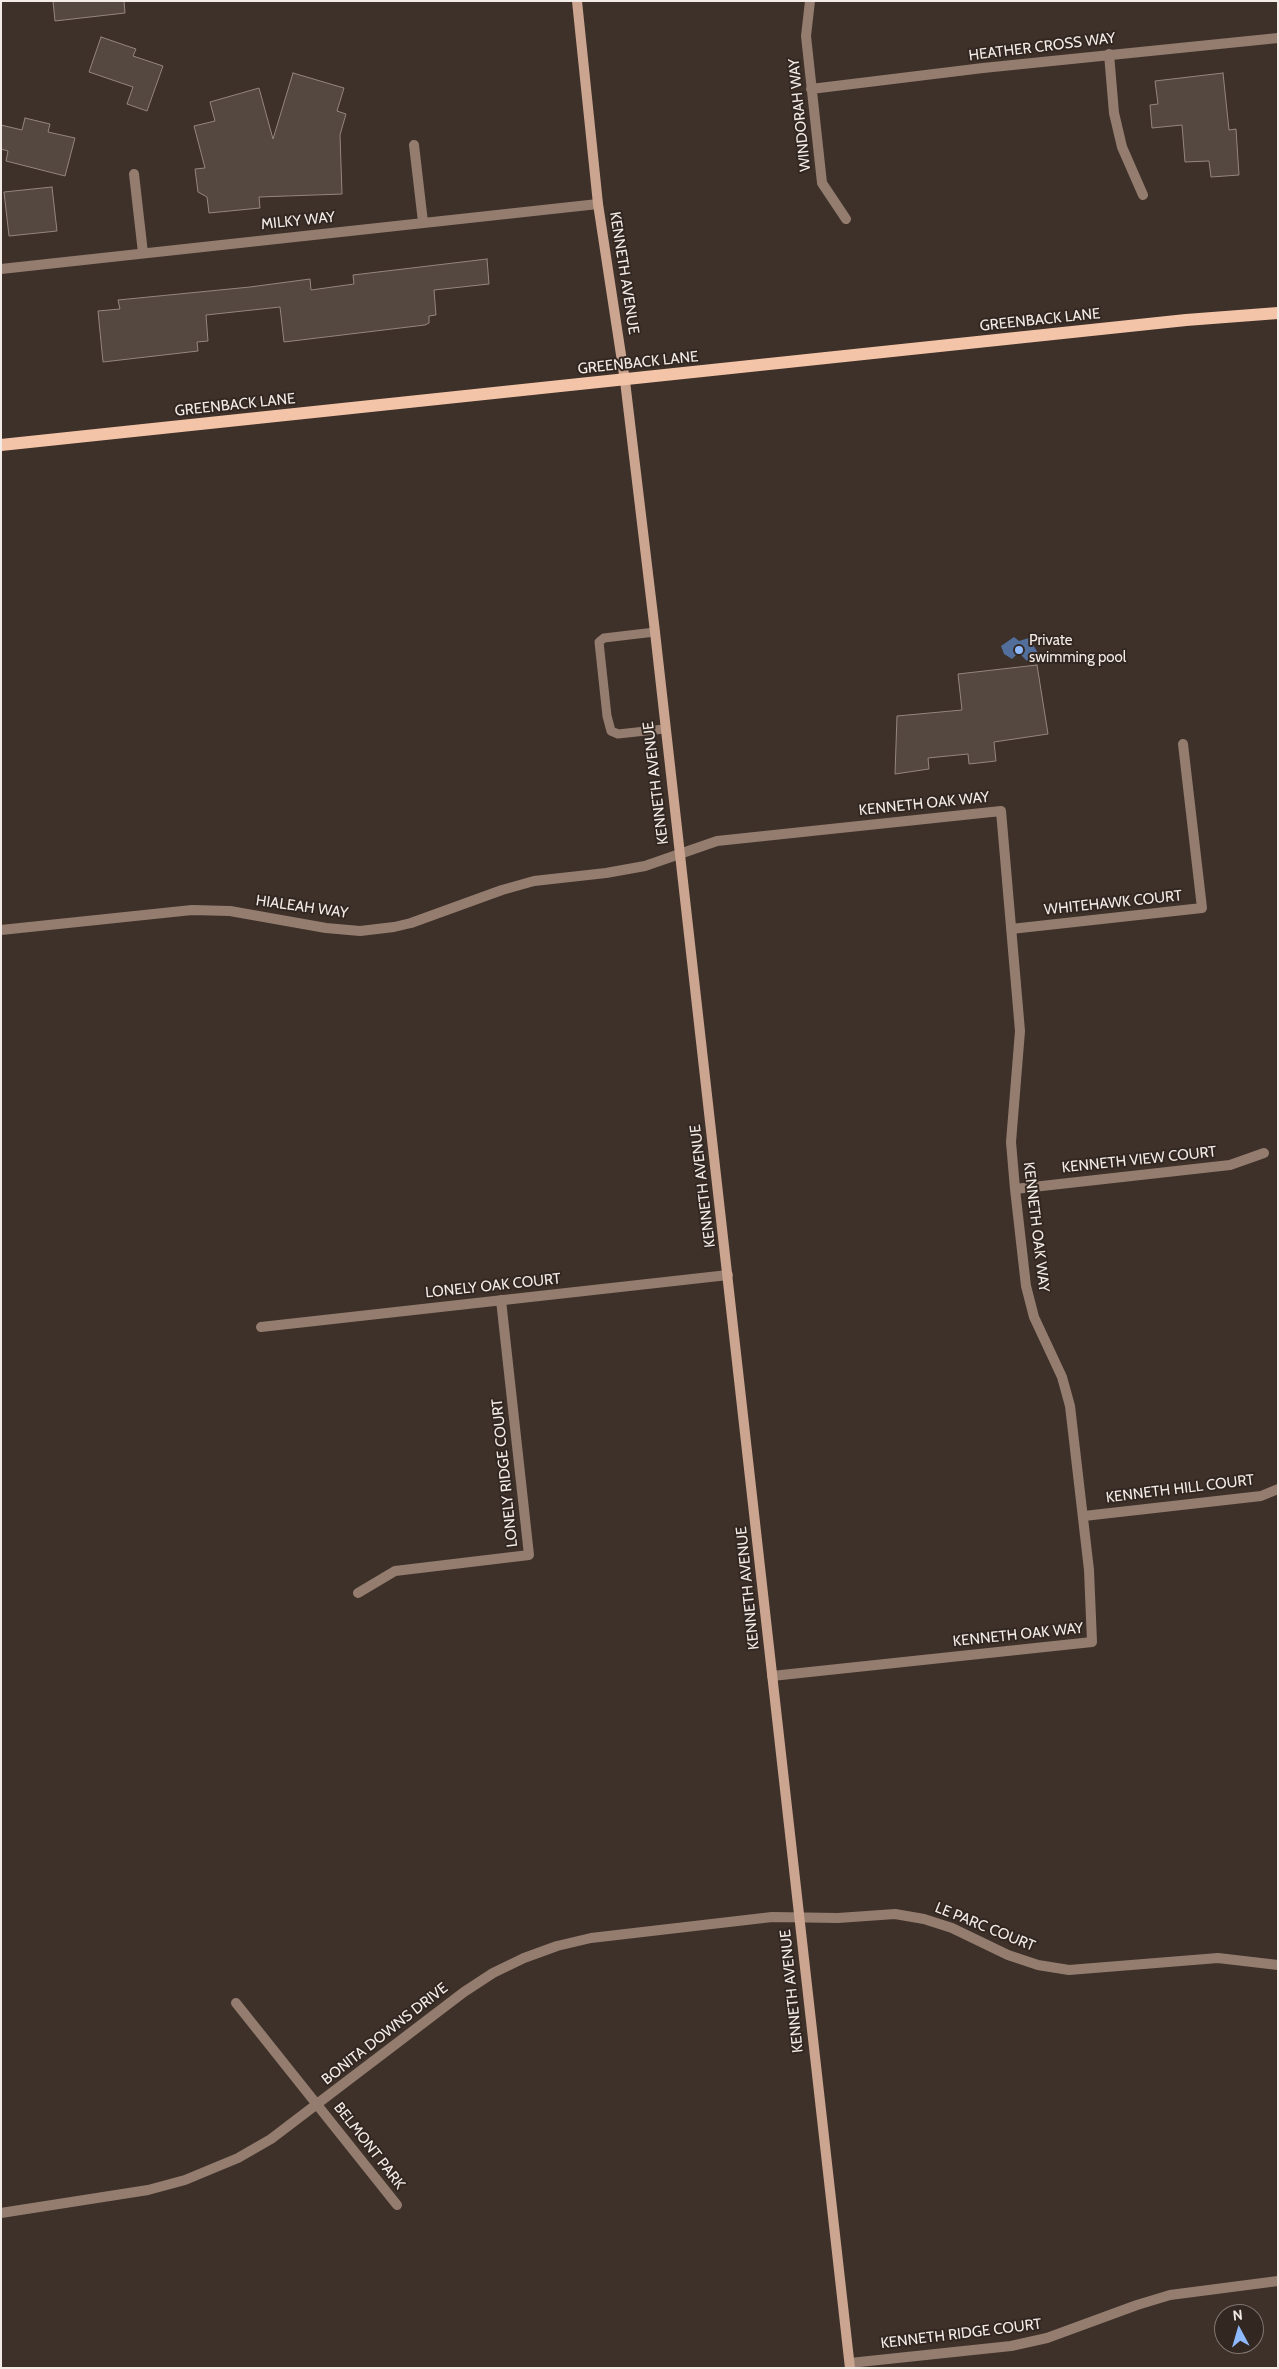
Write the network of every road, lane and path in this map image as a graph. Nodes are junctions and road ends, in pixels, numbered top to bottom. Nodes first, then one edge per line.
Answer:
1 (576, 1) edge
2 (810, 1) edge
3 (1278, 38) edge
4 (1109, 54) junction
5 (811, 89) junction
6 (414, 145) dead end
7 (134, 174) dead end
8 (1143, 195) dead end
9 (598, 204) junction
10 (846, 219) dead end
11 (423, 222) junction
12 (143, 253) junction
13 (1, 269) edge
14 (1278, 313) edge
15 (625, 381) junction
16 (1, 445) edge
17 (655, 632) junction
18 (664, 729) junction
19 (1183, 744) dead end
20 (680, 854) junction
21 (1012, 929) junction
22 (1, 930) edge
23 (1264, 1153) dead end
24 (1015, 1189) junction
25 (728, 1275) junction
26 (501, 1300) junction
27 (261, 1326) dead end
28 (1278, 1489) edge
29 (1084, 1516) junction
30 (358, 1593) dead end
31 (772, 1676) junction
32 (799, 1918) junction
33 (1278, 1964) edge
34 (236, 2003) dead end
35 (317, 2105) junction
36 (397, 2205) dead end
37 (1, 2213) edge
38 (1278, 2281) edge
39 (850, 2366) edge

1 - 9 main road, KENNETH AVENUE
2 - 5 street, WINDORAH WAY
3 - 4 street, HEATHER CROSS WAY
4 - 5 street, HEATHER CROSS WAY
4 - 8 street
5 - 10 street, WINDORAH WAY
6 - 11 street
7 - 12 street
9 - 11 street, MILKY WAY
9 - 15 main road, KENNETH AVENUE
11 - 12 street, MILKY WAY
12 - 13 street, MILKY WAY
14 - 15 main road, GREENBACK LANE
15 - 16 main road, GREENBACK LANE
15 - 17 main road, KENNETH AVENUE
17 - 18 main road, KENNETH AVENUE
17 - 18 lane
18 - 20 main road, KENNETH AVENUE
19 - 21 street, WHITEHAWK COURT
20 - 21 street, KENNETH OAK WAY
20 - 22 street, HIALEAH WAY
20 - 25 main road, KENNETH AVENUE
21 - 24 street, KENNETH OAK WAY
23 - 24 street, KENNETH VIEW COURT
24 - 29 street, KENNETH OAK WAY
25 - 26 street, LONELY OAK COURT
25 - 31 main road, KENNETH AVENUE
26 - 27 street, LONELY OAK COURT
26 - 30 street, LONELY RIDGE COURT
28 - 29 street, KENNETH HILL COURT
29 - 31 street, KENNETH OAK WAY
31 - 32 main road, KENNETH AVENUE
32 - 33 street, LE PARC COURT
32 - 35 street, BONITA DOWNS DRIVE
32 - 39 main road, KENNETH AVENUE
34 - 35 street, BELMONT PARK
35 - 36 street, BELMONT PARK
35 - 37 street, BONITA DOWNS DRIVE
38 - 39 street, KENNETH RIDGE COURT

